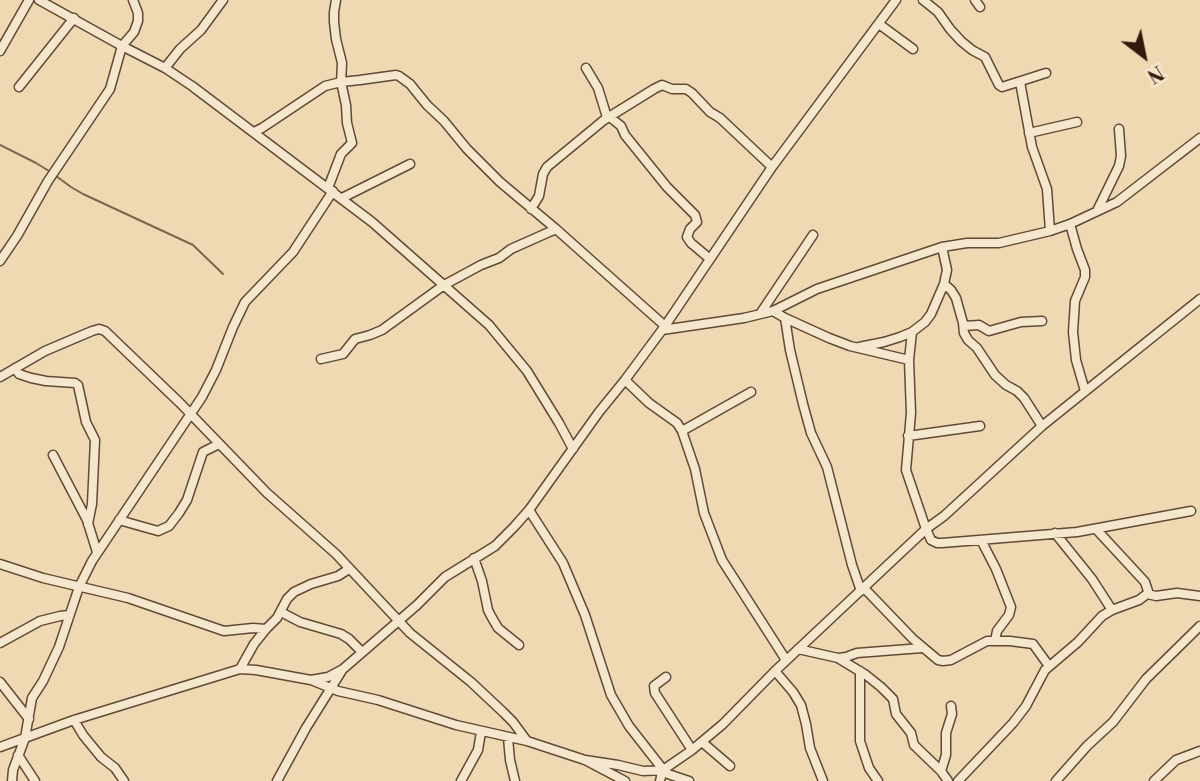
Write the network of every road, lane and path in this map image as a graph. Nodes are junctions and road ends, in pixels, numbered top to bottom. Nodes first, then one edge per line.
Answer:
1 (29, 0) edge
2 (39, 0) edge
3 (133, 0) edge
4 (223, 0) edge
5 (336, 0) edge
6 (896, 0) edge
7 (923, 0) edge
8 (74, 18) junction
9 (879, 24) junction
10 (122, 47) junction
11 (913, 49) dead end
12 (0, 51) edge
13 (165, 68) junction
14 (586, 68) dead end
15 (1046, 73) dead end
16 (341, 82) junction
17 (1020, 82) junction
18 (19, 87) dead end
19 (610, 116) junction
20 (1077, 122) dead end
21 (1119, 129) dead end
22 (254, 132) junction
23 (1029, 133) junction
24 (1200, 138) edge
25 (411, 164) dead end
26 (772, 167) junction
27 (331, 190) junction
28 (342, 198) junction
29 (531, 209) junction
30 (1097, 212) junction
31 (1070, 225) junction
32 (556, 229) junction
33 (1050, 231) junction
34 (813, 235) dead end
35 (942, 247) junction
36 (710, 259) junction
37 (0, 261) edge
38 (944, 284) junction
39 (444, 285) junction
40 (1200, 299) edge
41 (773, 311) junction
42 (760, 314) junction
43 (785, 318) junction
44 (1042, 321) dead end
45 (964, 326) junction
46 (664, 328) junction
47 (912, 332) junction
48 (859, 347) junction
49 (321, 359) dead end
50 (909, 360) junction
51 (15, 368) junction
52 (0, 377) edge
53 (625, 380) junction
54 (1085, 391) junction
55 (751, 392) dead end
56 (190, 415) junction
57 (980, 426) dead end
58 (1042, 426) junction
59 (682, 430) junction
60 (908, 436) junction
61 (219, 444) junction
62 (573, 449) junction
63 (53, 455) dead end
64 (529, 510) junction
65 (1191, 511) dead end
66 (119, 520) junction
67 (88, 524) junction
68 (926, 529) junction
69 (1096, 529) junction
70 (1055, 533) junction
71 (981, 540) junction
72 (97, 552) junction
73 (474, 558) junction
74 (0, 564) edge
75 (349, 569) junction
76 (79, 587) junction
77 (862, 590) junction
78 (1147, 594) junction
79 (1200, 596) edge
80 (1112, 610) junction
81 (281, 612) junction
82 (69, 615) junction
83 (398, 621) junction
84 (1200, 626) edge
85 (266, 629) junction
86 (995, 640) junction
87 (0, 643) edge
88 (519, 645) dead end
89 (922, 648) junction
90 (798, 649) junction
91 (362, 652) junction
92 (838, 658) junction
93 (786, 660) junction
94 (1049, 666) junction
95 (240, 669) junction
96 (342, 669) junction
97 (775, 671) junction
98 (860, 671) junction
99 (666, 677) dead end
100 (311, 680) junction
101 (0, 682) edge
102 (332, 688) junction
103 (951, 706) dead end
104 (29, 719) junction
105 (74, 720) junction
106 (481, 732) junction
107 (25, 738) junction
108 (508, 738) junction
109 (527, 741) junction
110 (702, 742) junction
111 (0, 747) edge
112 (692, 750) junction
113 (1200, 751) edge
114 (18, 755) junction
115 (585, 760) junction
116 (730, 766) dead end
117 (13, 770) junction
118 (941, 771) junction
119 (662, 774) edge
120 (1062, 779) edge
121 (5, 781) edge
122 (12, 781) edge
123 (35, 781) edge
124 (124, 781) edge
125 (277, 781) edge
126 (461, 781) edge
127 (515, 781) edge
128 (625, 781) edge
129 (689, 781) edge
130 (823, 781) edge
131 (878, 781) edge
132 (948, 781) edge
133 (958, 781) edge
134 (1154, 781) edge

1 - 12 street
2 - 8 street
3 - 10 street
4 - 13 street
5 - 16 street
6 - 9 street
7 - 17 street
8 - 10 street
8 - 18 street
9 - 11 street
9 - 26 street
10 - 13 street
10 - 37 street
13 - 22 street
14 - 19 street
15 - 17 street
16 - 22 street
16 - 27 street
16 - 29 street
17 - 23 street
19 - 26 street
19 - 29 street
19 - 36 street
20 - 23 street
21 - 30 street
22 - 27 street
23 - 33 street
24 - 30 street
25 - 28 street
26 - 36 street
27 - 28 street
27 - 56 street
28 - 39 street
29 - 32 street
30 - 31 street
31 - 33 street
31 - 54 street
32 - 39 street
32 - 46 street
33 - 35 street
34 - 42 street
35 - 38 street
35 - 41 street
36 - 46 street
38 - 45 street
38 - 47 street
39 - 49 street
39 - 62 street
40 - 54 street
41 - 42 street
41 - 43 street
42 - 46 street
43 - 48 street
43 - 77 street
44 - 45 street
45 - 58 street
46 - 53 street
47 - 48 street
47 - 50 street
48 - 50 street
50 - 60 street
51 - 52 street
51 - 56 street
51 - 67 street
53 - 59 street
53 - 62 street
54 - 58 street
55 - 59 street
56 - 61 street
56 - 66 street
57 - 60 street
58 - 68 street
59 - 93 street
60 - 68 street
61 - 66 street
61 - 75 street
62 - 64 street
63 - 67 street
64 - 73 street
64 - 119 street
65 - 69 street
66 - 72 street
67 - 72 street
68 - 71 street
68 - 77 street
69 - 70 street
69 - 78 street
70 - 71 street
70 - 80 street
71 - 86 street
72 - 76 street
73 - 83 street
73 - 88 street
74 - 76 street
75 - 81 street
75 - 83 street
76 - 82 street
76 - 85 street
77 - 89 street
77 - 90 street
78 - 79 street
78 - 80 street
80 - 94 street
81 - 85 street
81 - 91 street
82 - 87 street
82 - 104 street
83 - 91 street
83 - 109 street
84 - 120 street
85 - 95 street
86 - 89 street
86 - 94 street
89 - 92 street
90 - 92 street
90 - 93 street
91 - 96 street
92 - 98 street
93 - 97 street
94 - 133 street
95 - 100 street
95 - 105 street
96 - 100 street
96 - 102 street
97 - 110 street
97 - 130 street
98 - 118 street
98 - 131 street
99 - 112 street
100 - 102 street
101 - 104 street
102 - 106 street
102 - 125 street
103 - 118 street
104 - 107 street
105 - 107 street
105 - 124 street
106 - 108 street
106 - 126 street
107 - 111 street
107 - 114 street
108 - 109 street
108 - 127 street
109 - 115 street
110 - 112 street
110 - 116 street
112 - 119 street
113 - 134 street
114 - 117 street
114 - 123 street
115 - 119 street
115 - 128 street
117 - 121 street
117 - 122 street
118 - 132 street
119 - 129 street

